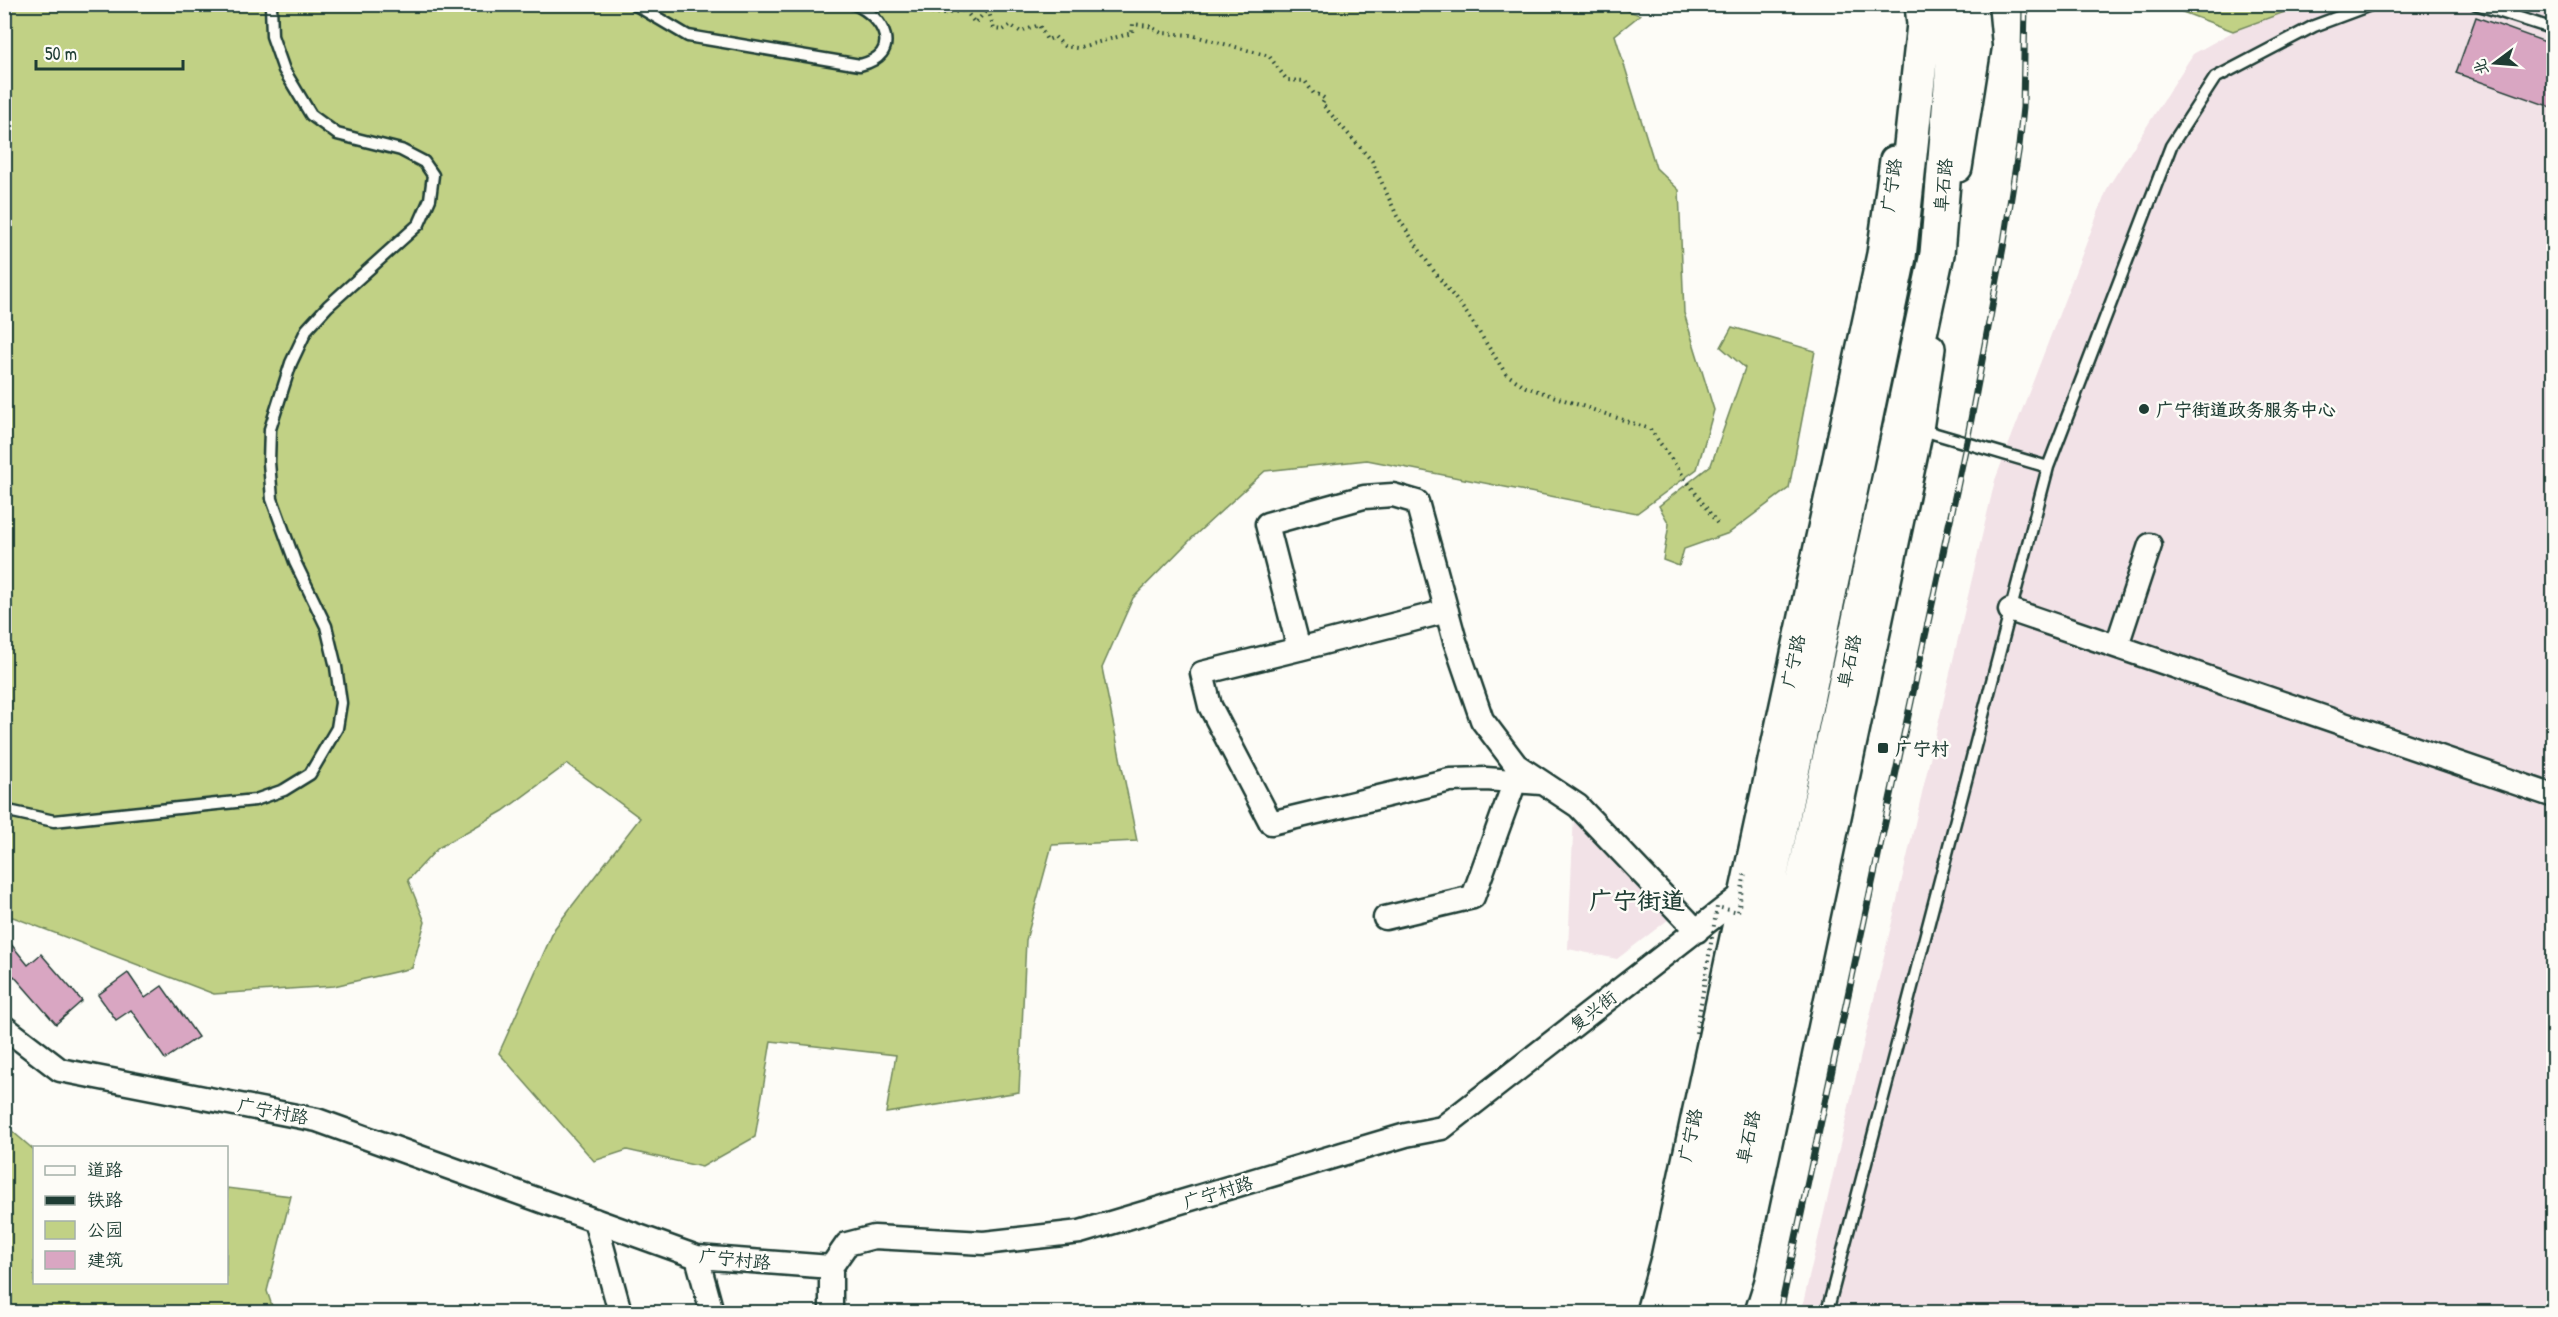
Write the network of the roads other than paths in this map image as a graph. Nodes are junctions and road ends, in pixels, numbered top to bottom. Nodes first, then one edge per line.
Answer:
1 (271, 4) edge
2 (634, 4) edge
3 (854, 4) edge
4 (1913, 4) edge
5 (1922, 4) edge
6 (1951, 4) edge
7 (1973, 4) edge
8 (2373, 4) edge
9 (2476, 4) edge
10 (2553, 29) edge
11 (1919, 429) junction
12 (2048, 467) junction
13 (2150, 545) dead end
14 (2010, 610) junction
15 (1447, 611) junction
16 (2117, 645) junction
17 (1299, 649) junction
18 (1515, 781) junction
19 (1541, 783) junction
20 (2553, 796) edge
21 (4, 810) edge
22 (1744, 883) junction
23 (1385, 918) dead end
24 (1697, 931) junction
25 (4, 1027) edge
26 (1442, 1128) joint
27 (595, 1220) junction
28 (697, 1257) junction
29 (831, 1267) junction
30 (620, 1312) edge
31 (712, 1312) edge
32 (831, 1312) edge
33 (1650, 1312) edge
34 (1675, 1312) edge
35 (1706, 1312) edge
36 (1728, 1312) edge
37 (1827, 1312) edge

1 - 21 lane
2 - 3 lane
4 - 22 street, 广宁路
5 - 34 highway, 阜石路
6 - 35 highway, 阜石路
7 - 11 street
8 - 12 lane
9 - 10 lane
11 - 12 lane
11 - 36 street
12 - 14 lane
13 - 16 street
14 - 16 street
14 - 37 lane
15 - 17 street
15 - 17 street
15 - 19 street
16 - 20 street
17 - 18 street
18 - 19 street
18 - 23 street
19 - 24 street
22 - 24 street, 复兴街
22 - 33 street, 广宁路
24 - 26 street, 复兴街
25 - 27 street, 广宁村路
26 - 29 street, 广宁村路
27 - 28 street, 广宁村路
27 - 30 street
28 - 29 street, 广宁村路
28 - 31 street
29 - 32 street

